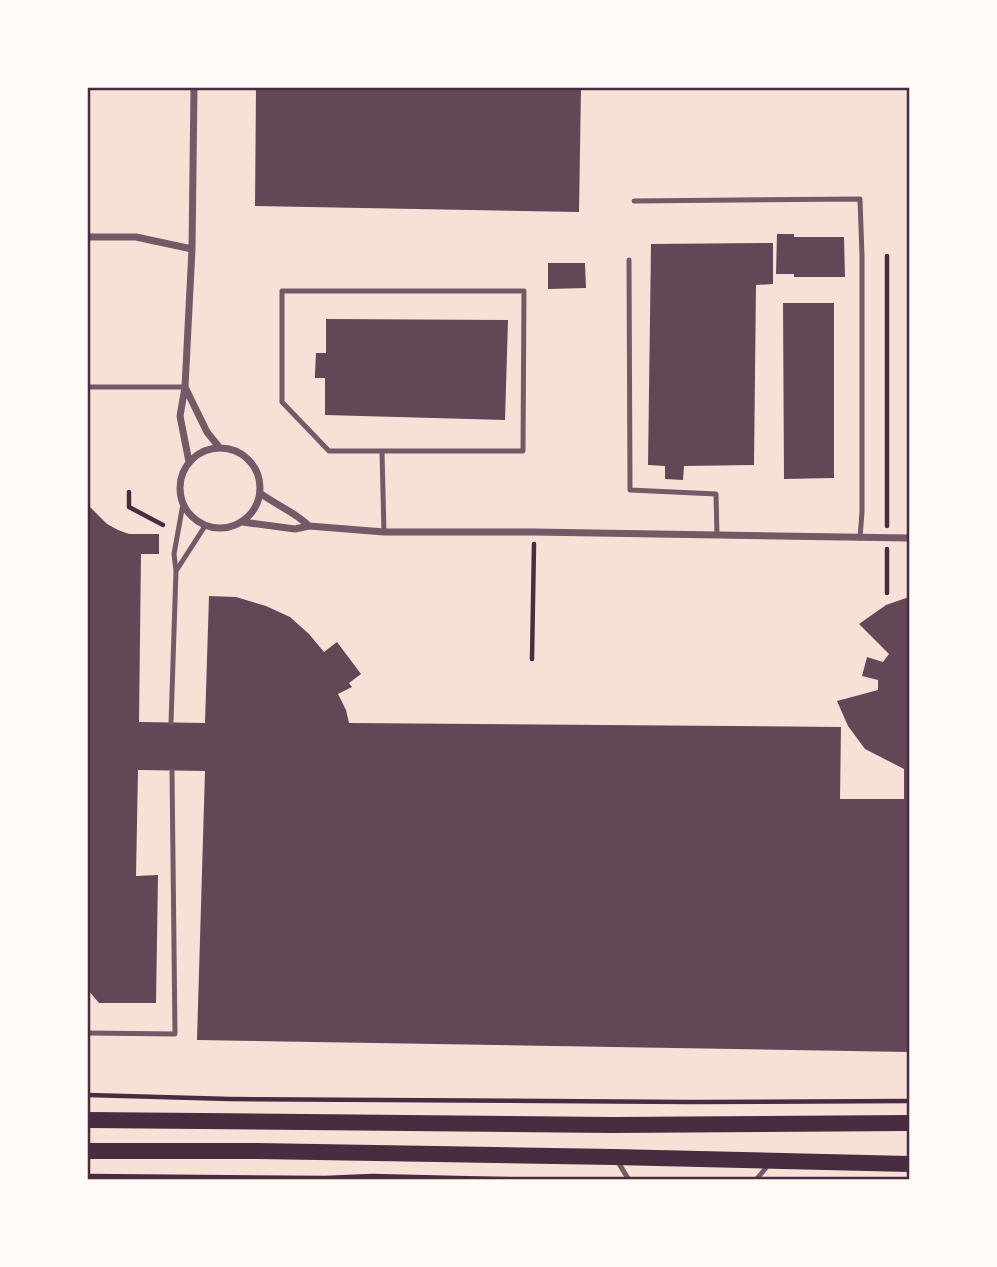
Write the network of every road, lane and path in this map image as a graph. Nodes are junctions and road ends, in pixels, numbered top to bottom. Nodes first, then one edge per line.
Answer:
1 (194, 88) edge
2 (634, 201) dead end
3 (88, 237) edge
4 (192, 249) junction
5 (887, 256) dead end
6 (629, 260) dead end
7 (88, 387) edge
8 (185, 387) junction
9 (219, 447) junction
10 (382, 452) junction
11 (189, 462) junction
12 (129, 492) dead end
13 (260, 493) junction
14 (183, 504) junction
15 (242, 522) junction
16 (163, 525) dead end
17 (205, 526) junction
18 (309, 526) junction
19 (384, 532) junction
20 (534, 533) junction
21 (717, 535) junction
22 (887, 537) junction
23 (860, 538) junction
24 (909, 538) edge
25 (176, 571) junction
26 (887, 593) dead end
27 (532, 659) dead end
28 (171, 723) dead end
29 (172, 771) dead end
30 (88, 1033) edge
31 (88, 1095) edge
32 (909, 1101) edge
33 (88, 1114) edge
34 (88, 1120) edge
35 (112, 1121) junction
36 (909, 1123) edge
37 (88, 1151) edge
38 (614, 1157) junction
39 (771, 1162) junction
40 (909, 1164) edge
41 (88, 1176) edge
42 (113, 1178) edge
43 (536, 1180) edge
44 (629, 1180) edge
45 (756, 1180) edge

1 - 4 street
2 - 23 lane
3 - 4 street
4 - 8 street
5 - 22 path
6 - 21 lane
7 - 8 lane
8 - 9 street
8 - 11 street
9 - 11 street
9 - 13 street
10 - 10 lane
10 - 19 lane
11 - 14 street
12 - 16 path
13 - 15 street
13 - 18 street
14 - 17 street
14 - 25 lane
15 - 17 street
15 - 18 street
17 - 25 lane
18 - 19 street
19 - 20 street
20 - 21 street
20 - 27 path
21 - 23 street
22 - 23 street
22 - 24 street
22 - 26 path
25 - 28 lane
29 - 30 lane
31 - 32 path
33 - 35 lane
34 - 35 main road
35 - 36 main road
37 - 38 main road
38 - 39 main road
38 - 44 lane
39 - 40 main road
39 - 45 lane
41 - 42 path
42 - 43 path

